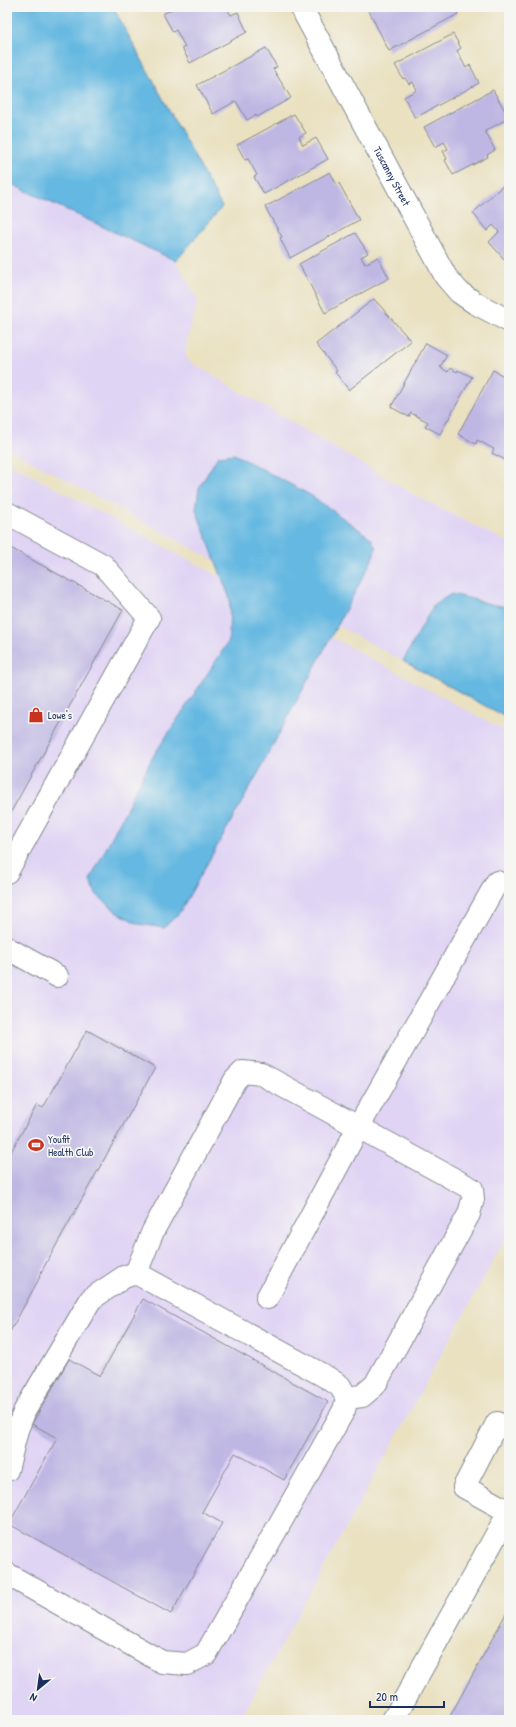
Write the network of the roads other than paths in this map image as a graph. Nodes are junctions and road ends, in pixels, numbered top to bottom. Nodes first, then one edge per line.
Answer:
1 (301, 7) edge
2 (509, 321) edge
3 (7, 514) edge
4 (7, 872) edge
5 (497, 882) dead end
6 (7, 948) edge
7 (57, 976) dead end
8 (358, 1128) junction
9 (136, 1273) junction
10 (267, 1298) dead end
11 (347, 1398) junction
12 (509, 1430) edge
13 (7, 1470) edge
14 (7, 1574) edge
15 (393, 1720) edge

1 - 2 street, Tuscanny Street
3 - 4 street
5 - 8 street
6 - 7 street
8 - 9 street
8 - 10 street
8 - 11 street
9 - 11 street
9 - 13 street
11 - 14 street
12 - 15 street

